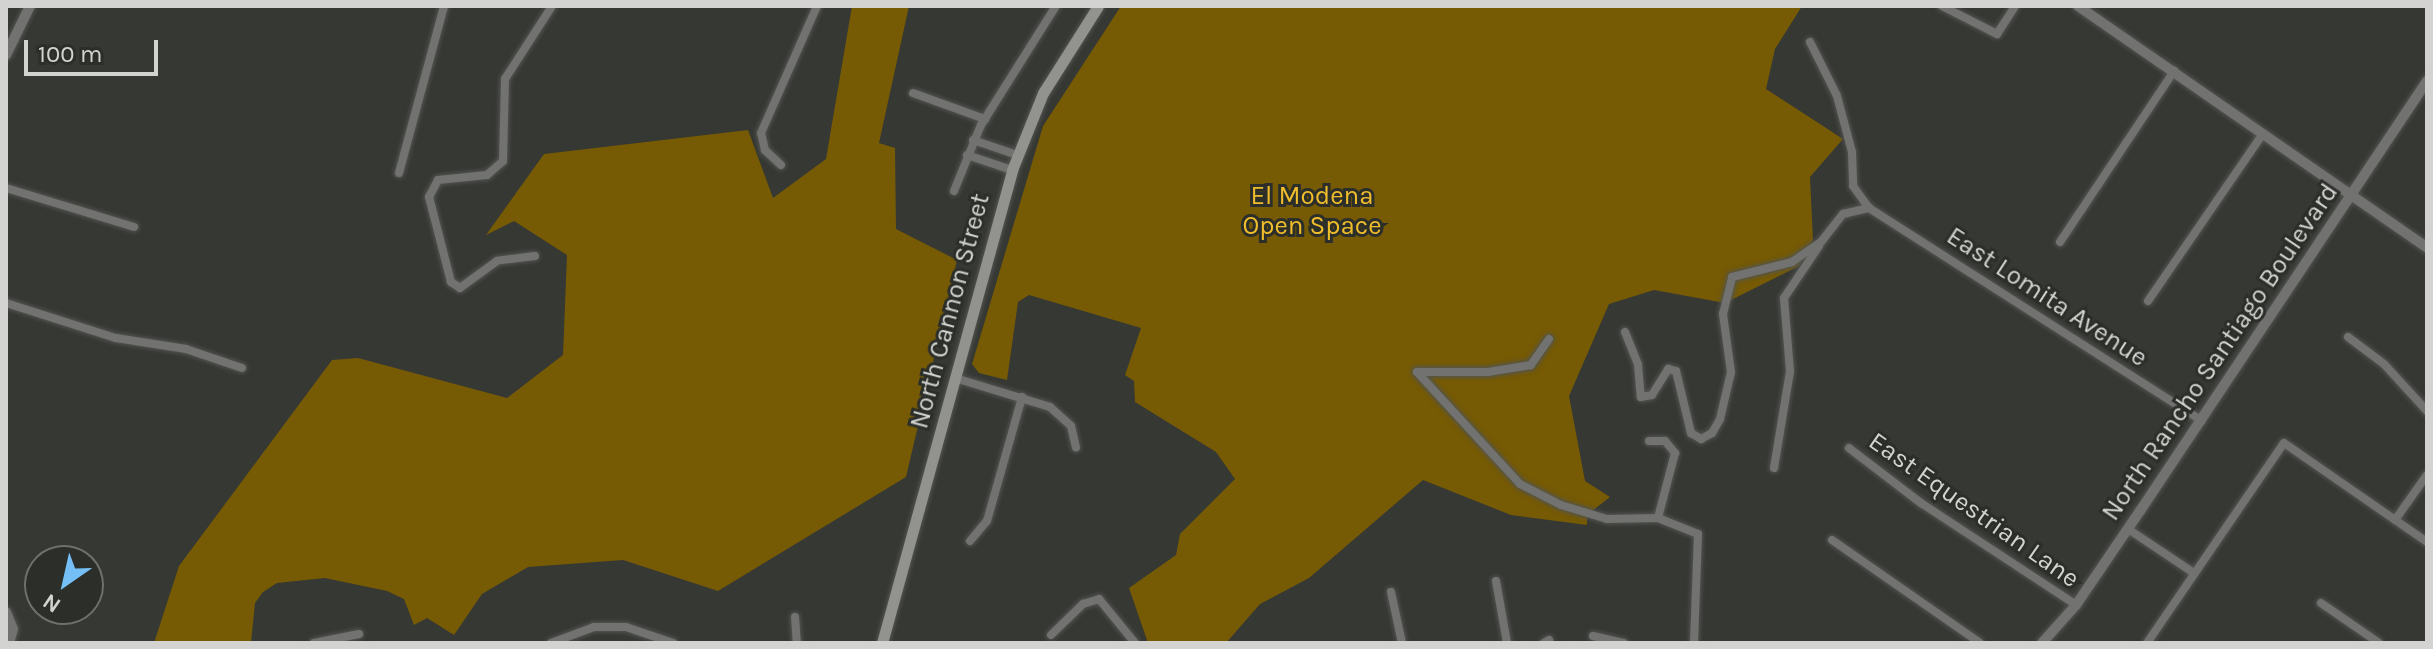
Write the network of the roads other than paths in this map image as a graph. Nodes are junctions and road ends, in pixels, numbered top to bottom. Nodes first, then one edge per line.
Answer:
1 (30, 6) edge
2 (444, 6) edge
3 (552, 6) edge
4 (817, 6) edge
5 (1043, 6) edge
6 (1098, 6) edge
7 (1942, 6) edge
8 (2015, 6) edge
9 (2086, 8) edge
10 (1054, 9) edge
11 (1810, 42) dead end
12 (6, 55) edge
13 (2174, 71) junction
14 (2427, 81) edge
15 (913, 93) dead end
16 (985, 119) junction
17 (2262, 135) junction
18 (973, 140) junction
19 (967, 155) junction
20 (1017, 155) junction
21 (781, 165) dead end
22 (1012, 170) junction
23 (399, 173) dead end
24 (6, 188) edge
25 (954, 191) dead end
26 (2352, 197) junction
27 (1869, 208) junction
28 (134, 227) dead end
29 (1821, 242) junction
30 (2060, 242) dead end
31 (2427, 248) edge
32 (535, 256) dead end
33 (2148, 301) dead end
34 (6, 303) edge
35 (1625, 332) dead end
36 (2348, 337) dead end
37 (1549, 339) dead end
38 (242, 368) dead end
39 (955, 378) junction
40 (1022, 397) junction
41 (2427, 411) edge
42 (2202, 421) junction
43 (1649, 441) dead end
44 (1076, 447) dead end
45 (1849, 448) dead end
46 (1774, 468) dead end
47 (2427, 475) edge
48 (1658, 518) junction
49 (2395, 520) junction
50 (2128, 529) junction
51 (1832, 540) dead end
52 (970, 541) dead end
53 (2427, 542) edge
54 (2194, 573) junction
55 (1496, 581) dead end
56 (1391, 592) dead end
57 (2321, 603) dead end
58 (2076, 605) junction
59 (6, 612) edge
60 (795, 617) dead end
61 (359, 634) dead end
62 (1051, 635) dead end
63 (1593, 636) dead end
64 (9, 643) edge
65 (314, 643) edge
66 (551, 643) edge
67 (673, 643) edge
68 (797, 643) edge
69 (882, 643) edge
70 (1135, 643) edge
71 (1402, 643) edge
72 (1507, 643) edge
73 (1624, 643) edge
74 (1694, 643) edge
75 (1980, 643) edge
76 (2042, 643) edge
77 (2147, 643) edge
78 (2379, 643) edge

1 - 12 street
2 - 23 street
3 - 32 street
4 - 21 street
5 - 10 street
6 - 20 main road, North Cannon Street
7 - 8 street
9 - 13 street
10 - 16 street
11 - 27 street
13 - 17 street
13 - 30 street
14 - 26 street, North Rancho Santiago Boulevard
15 - 16 street
16 - 18 street
17 - 26 street
17 - 33 street
18 - 19 street
18 - 20 street
19 - 22 street
19 - 25 street
20 - 22 main road, North Cannon Street
22 - 39 main road, North Cannon Street
24 - 28 street
26 - 31 street
26 - 42 street, North Rancho Santiago Boulevard
27 - 29 street
27 - 42 street, East Lomita Avenue
29 - 35 street
29 - 46 street
34 - 38 street
36 - 41 street
37 - 48 street
39 - 40 street
39 - 69 main road, North Cannon Street
40 - 44 street
40 - 52 street
42 - 50 street, North Rancho Santiago Boulevard
43 - 48 street
45 - 58 street, East Equestrian Lane
47 - 49 street
48 - 74 street
49 - 53 street
49 - 54 street
50 - 54 street
50 - 58 street, North Rancho Santiago Boulevard
51 - 75 street
54 - 77 street
55 - 72 street
56 - 71 street
57 - 78 street
58 - 76 street, North Rancho Santiago Boulevard
59 - 64 street
60 - 68 street
61 - 65 street
62 - 70 street
63 - 73 street
66 - 67 street

